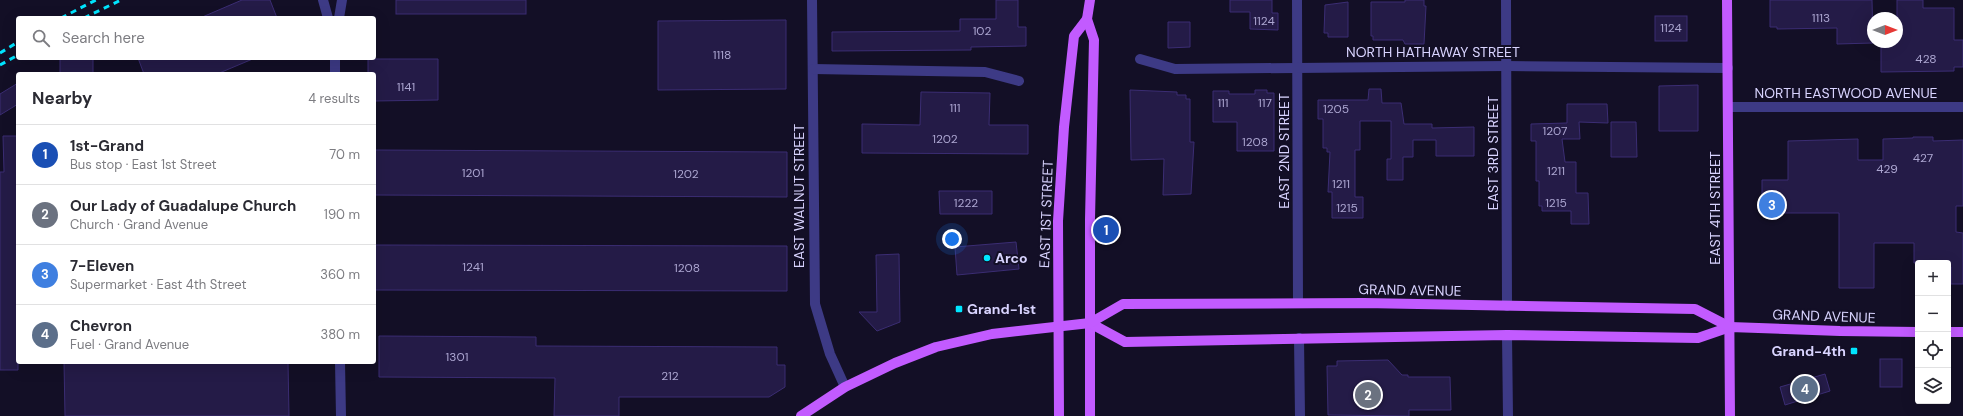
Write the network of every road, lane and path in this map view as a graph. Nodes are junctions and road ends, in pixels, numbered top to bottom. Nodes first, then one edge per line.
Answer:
1 (324, 0) edge
2 (342, 0) edge
3 (812, 0) edge
4 (1090, 0) edge
5 (1297, 0) edge
6 (1506, 0) edge
7 (1727, 0) edge
8 (328, 16) edge
9 (339, 16) edge
10 (1087, 19) junction
11 (1140, 59) dead end
12 (335, 60) edge
13 (1506, 66) junction
14 (813, 68) junction
15 (1298, 68) junction
16 (1728, 68) junction
17 (335, 72) edge
18 (1019, 81) dead end
19 (1729, 107) junction
20 (1963, 107) edge
21 (1298, 302) junction
22 (1508, 306) junction
23 (1090, 323) junction
24 (1058, 325) junction
25 (1730, 327) junction
26 (1915, 332) edge
27 (1951, 332) edge
28 (1963, 332) edge
29 (1507, 335) junction
30 (1299, 338) junction
31 (340, 364) edge
32 (845, 387) junction
33 (341, 416) edge
34 (801, 416) edge
35 (1059, 416) edge
36 (1090, 416) edge
37 (1300, 416) edge
38 (1508, 416) edge
39 (1730, 416) edge

1 - 8 street
2 - 9 street
3 - 14 street, EAST WALNUT STREET
4 - 10 main road, EAST 1ST STREET
5 - 15 street, EAST 2ND STREET
6 - 13 street, EAST 3RD STREET
7 - 16 main road, EAST 4TH STREET
10 - 23 main road, EAST 1ST STREET
10 - 24 main road, EAST 1ST STREET
11 - 15 street, NORTH HATHAWAY STREET
12 - 17 street
13 - 15 street, NORTH HATHAWAY STREET
13 - 16 street, NORTH HATHAWAY STREET
13 - 22 street, EAST 3RD STREET
14 - 18 street
14 - 32 street, EAST WALNUT STREET
15 - 21 street, EAST 2ND STREET
16 - 19 main road, EAST 4TH STREET
19 - 20 street, NORTH EASTWOOD AVENUE
19 - 25 main road, EAST 4TH STREET
21 - 22 main road, GRAND AVENUE
21 - 23 main road, GRAND AVENUE
22 - 25 main road, GRAND AVENUE
23 - 24 main road, GRAND AVENUE
23 - 30 main road, GRAND AVENUE
23 - 36 main road, EAST 1ST STREET
24 - 32 main road, GRAND AVENUE
24 - 35 main road, EAST 1ST STREET
25 - 26 main road, GRAND AVENUE
25 - 29 main road, GRAND AVENUE
25 - 39 main road, EAST 4TH STREET
27 - 28 main road
29 - 30 main road, GRAND AVENUE
29 - 38 street
30 - 37 street
31 - 33 street
32 - 34 main road, GRAND AVENUE

